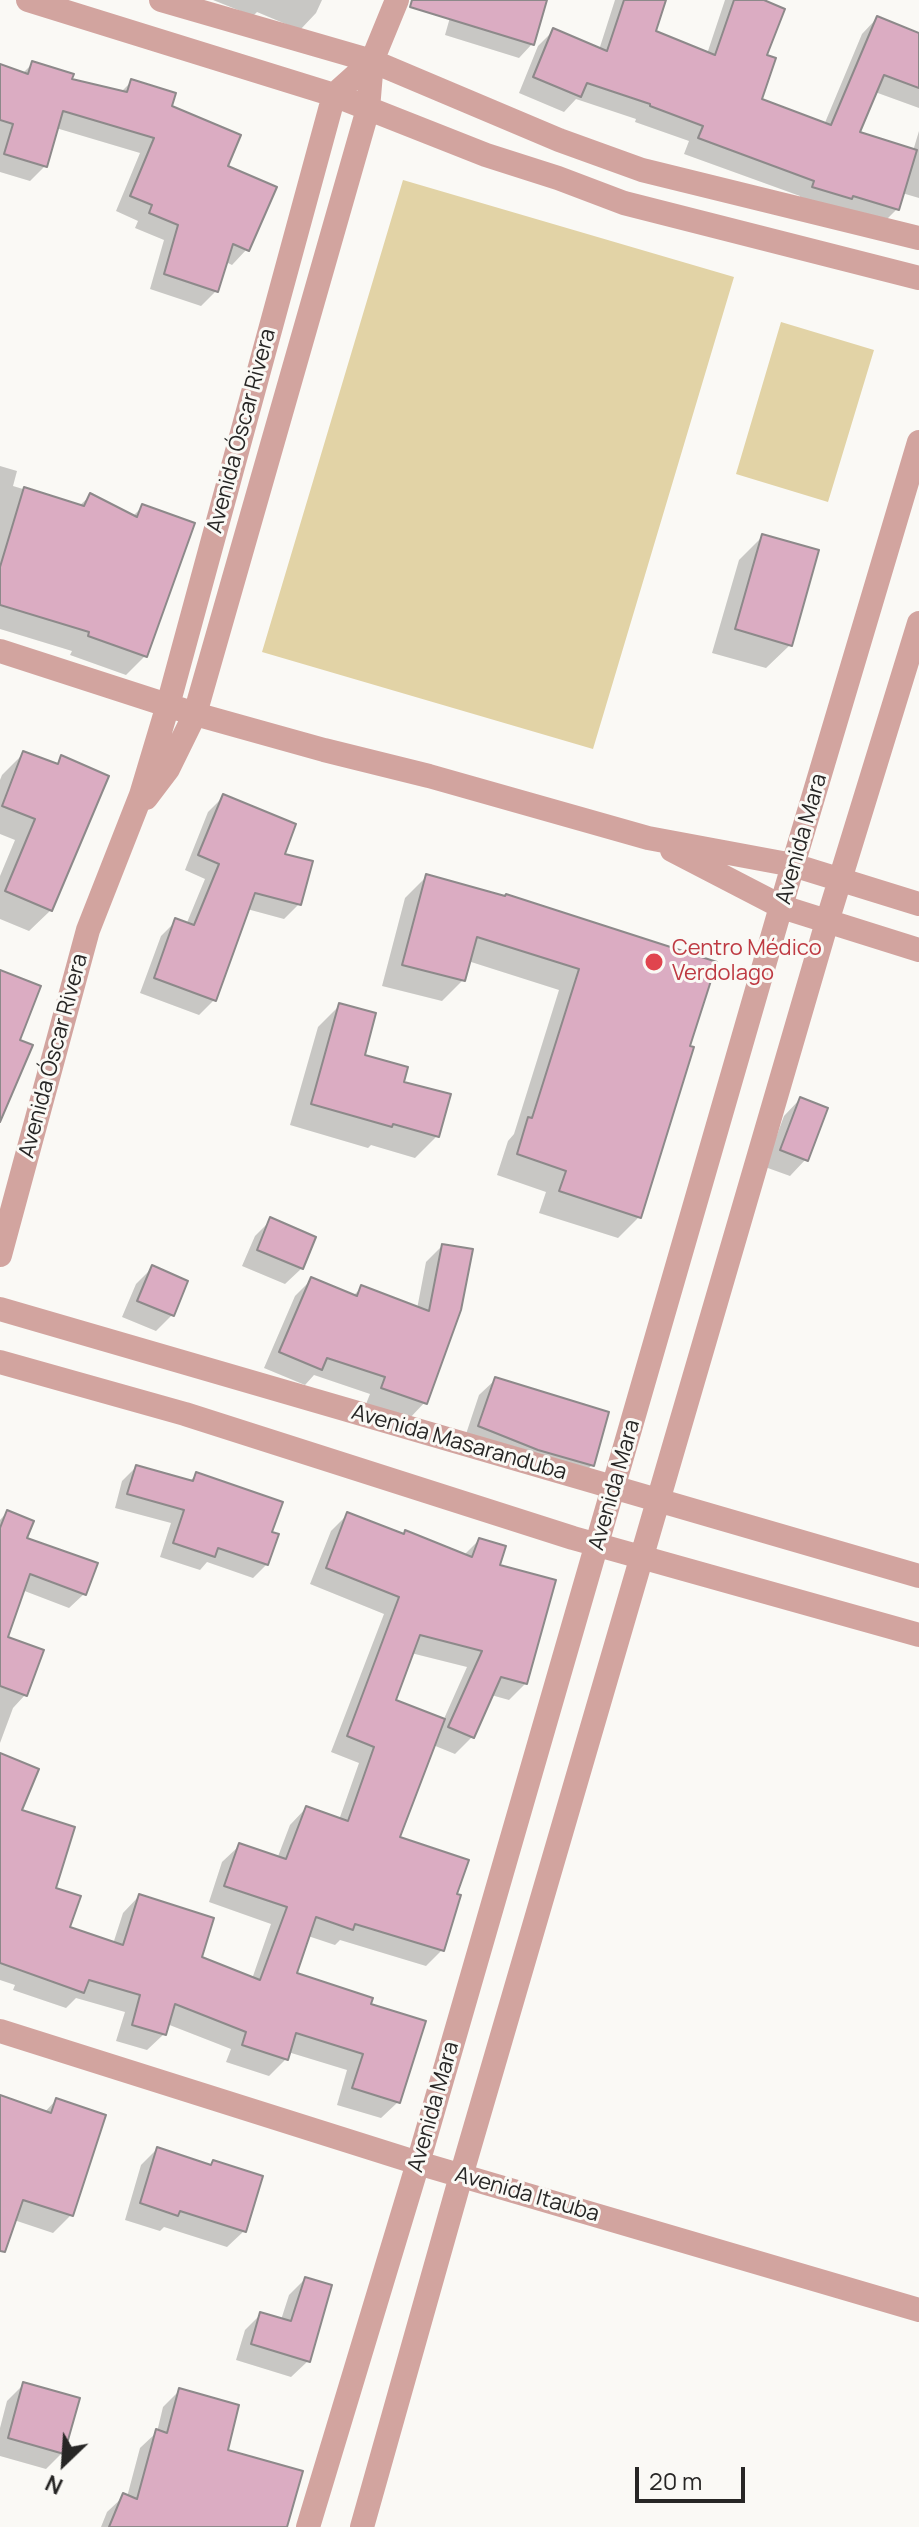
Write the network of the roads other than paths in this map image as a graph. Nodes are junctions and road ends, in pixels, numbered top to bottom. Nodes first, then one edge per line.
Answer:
1 (28, 0) edge
2 (161, 0) edge
3 (397, 0) edge
4 (372, 61) junction
5 (334, 95) junction
6 (368, 109) junction
7 (919, 238) edge
8 (919, 278) edge
9 (919, 442) edge
10 (919, 623) edge
11 (0, 651) edge
12 (168, 705) junction
13 (195, 714) junction
14 (133, 815) junction
15 (648, 838) junction
16 (793, 865) junction
17 (841, 880) junction
18 (919, 904) edge
19 (782, 907) junction
20 (827, 922) junction
21 (919, 950) edge
22 (0, 1255) edge
23 (0, 1309) edge
24 (0, 1362) edge
25 (613, 1489) junction
26 (658, 1501) junction
27 (597, 1545) junction
28 (641, 1557) junction
29 (919, 1576) edge
30 (919, 1635) edge
31 (0, 2031) edge
32 (418, 2163) junction
33 (461, 2176) junction
34 (919, 2310) edge
35 (308, 2527) edge
36 (362, 2527) edge

1 - 5 street
2 - 4 street
3 - 4 street, Avenida Óscar Rivera
4 - 5 street, Avenida Óscar Rivera
4 - 6 street, Avenida Óscar Rivera
4 - 7 street
5 - 6 street
5 - 12 street, Avenida Óscar Rivera
6 - 8 street
6 - 13 street, Avenida Óscar Rivera
9 - 16 street, Avenida Mara
10 - 17 street, Avenida Mara
11 - 12 street
12 - 13 street
12 - 14 street, Avenida Óscar Rivera
13 - 14 street, Avenida Óscar Rivera
13 - 15 street
14 - 22 street, Avenida Óscar Rivera
15 - 16 street
15 - 19 street
16 - 17 street
16 - 19 street, Avenida Mara
17 - 18 street
17 - 20 street, Avenida Mara
19 - 20 street
19 - 25 street, Avenida Mara
20 - 21 street
20 - 26 street, Avenida Mara
23 - 25 street, Avenida Masaranduba
24 - 27 street
25 - 26 street, Avenida Masaranduba
25 - 27 street, Avenida Mara
26 - 28 street, Avenida Mara
26 - 29 street, Avenida Masaranduba
27 - 28 street
27 - 32 street, Avenida Mara
28 - 30 street
28 - 33 street, Avenida Mara
31 - 32 street, Avenida Itauba
32 - 33 street, Avenida Itauba
32 - 35 street, Avenida Mara
33 - 34 street, Avenida Itauba
33 - 36 street, Avenida Mara

